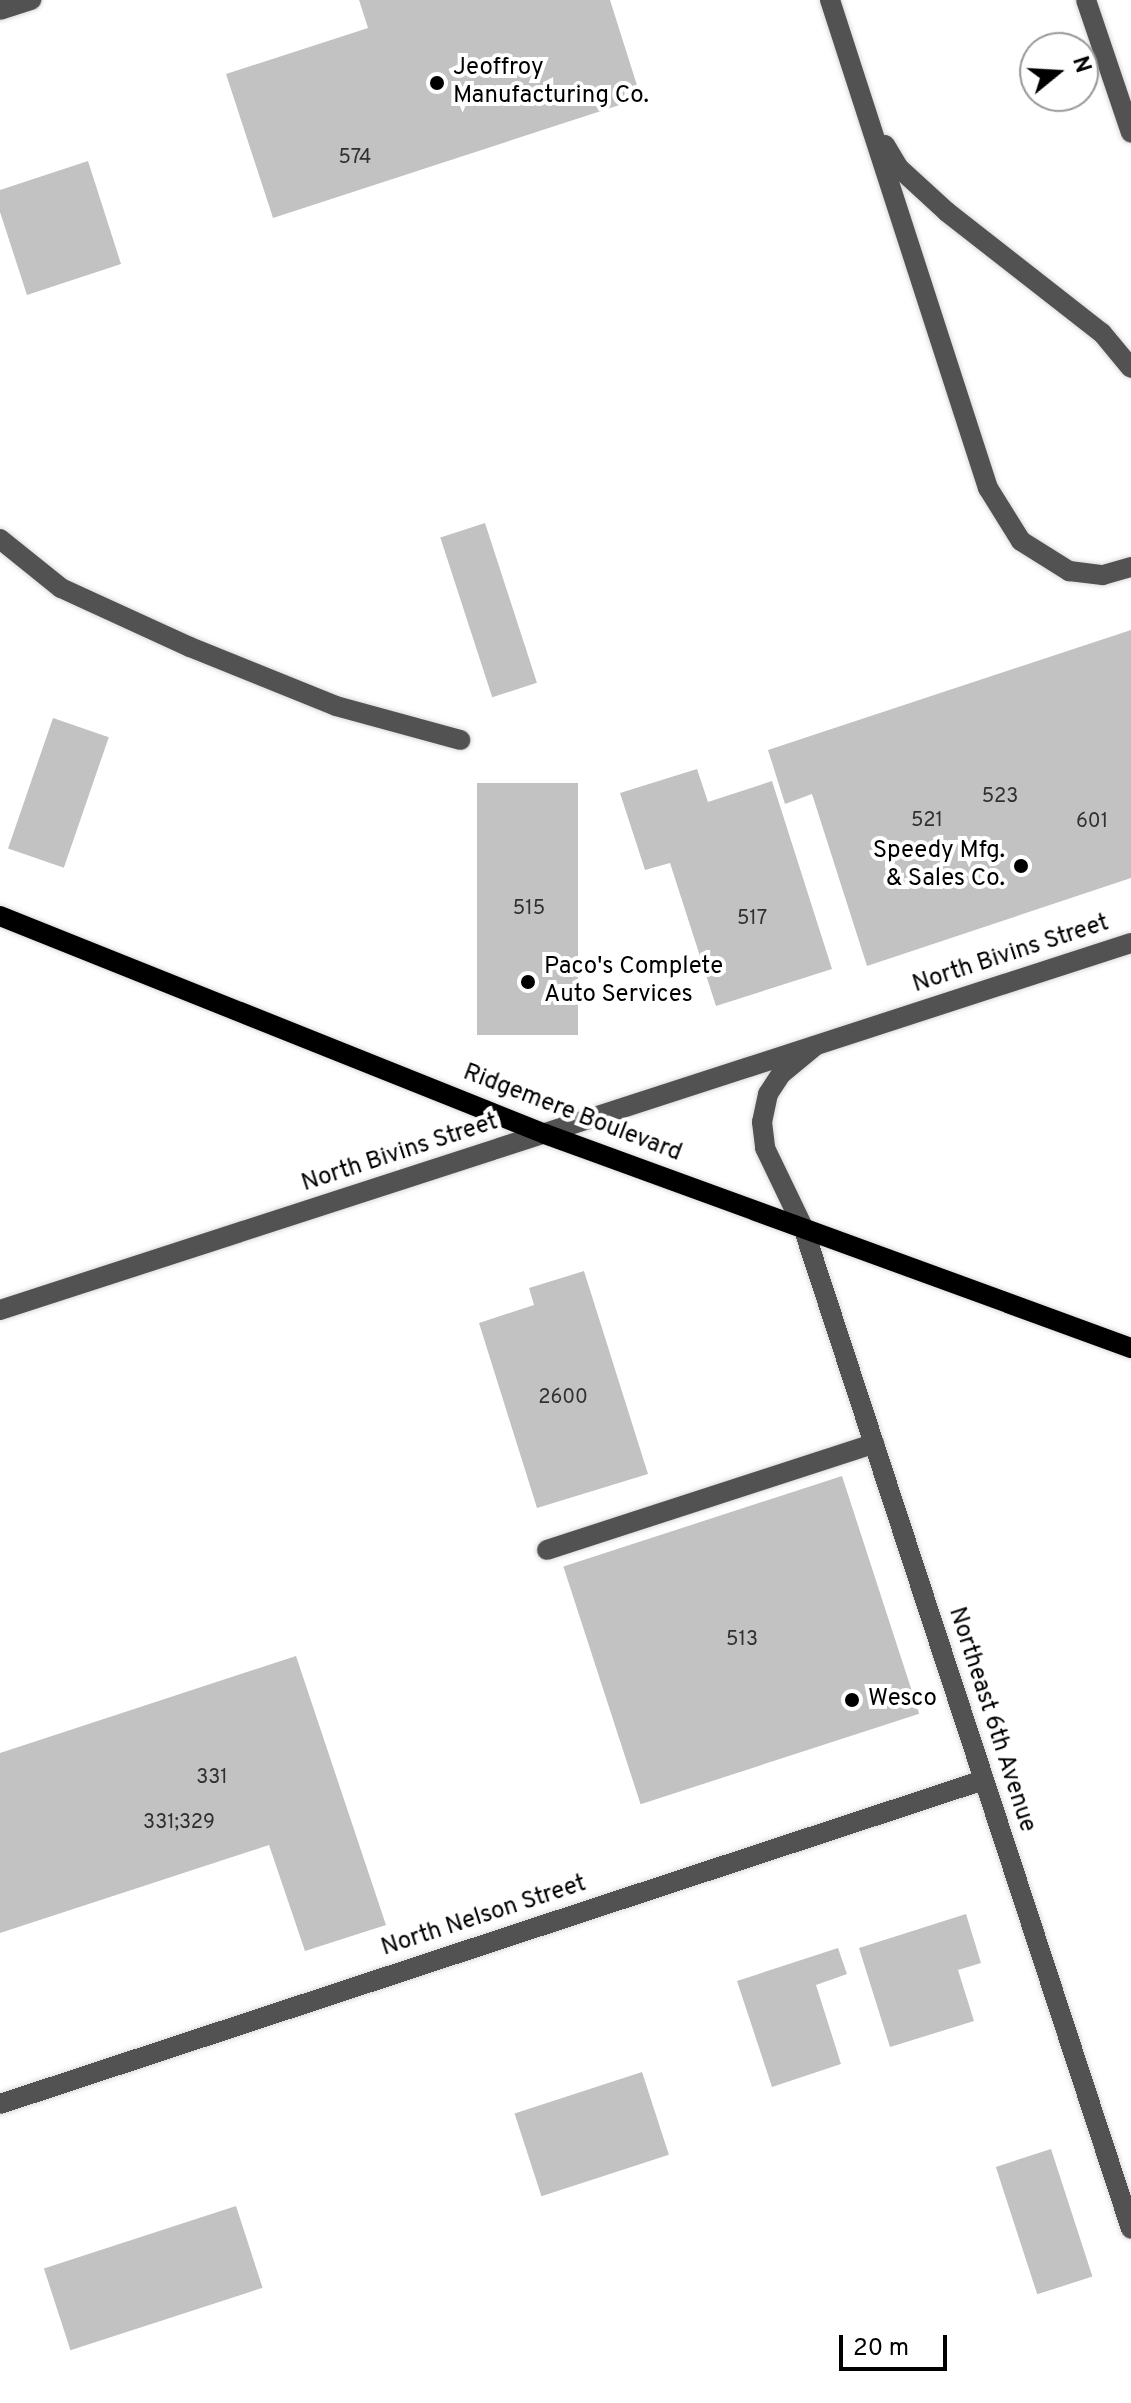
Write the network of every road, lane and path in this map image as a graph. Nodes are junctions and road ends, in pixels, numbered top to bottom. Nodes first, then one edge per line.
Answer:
1 (31, 0) edge
2 (830, 0) edge
3 (1086, 0) edge
4 (0, 10) edge
5 (869, 118) junction
6 (1131, 133) edge
7 (1131, 368) edge
8 (0, 539) edge
9 (1131, 567) edge
10 (460, 740) dead end
11 (0, 916) edge
12 (1131, 943) edge
13 (815, 1046) junction
14 (545, 1134) junction
15 (803, 1227) junction
16 (0, 1310) edge
17 (1131, 1348) edge
18 (874, 1444) junction
19 (547, 1550) dead end
20 (984, 1780) junction
21 (0, 2104) edge
22 (1131, 2229) edge

1 - 4 street
2 - 5 street
3 - 6 street
5 - 7 street
5 - 9 street
8 - 10 street
11 - 14 main road, Ridgemere Boulevard
12 - 13 street, North Bivins Street
13 - 14 street, North Bivins Street
13 - 15 street, North Bivins Street
14 - 15 main road, Ridgemere Boulevard
14 - 16 street, North Bivins Street
15 - 17 main road, Ridgemere Boulevard
15 - 18 street, Northeast 6th Avenue
18 - 19 street
18 - 20 street, Northeast 6th Avenue
20 - 21 street, North Nelson Street
20 - 22 street, Northeast 6th Avenue

